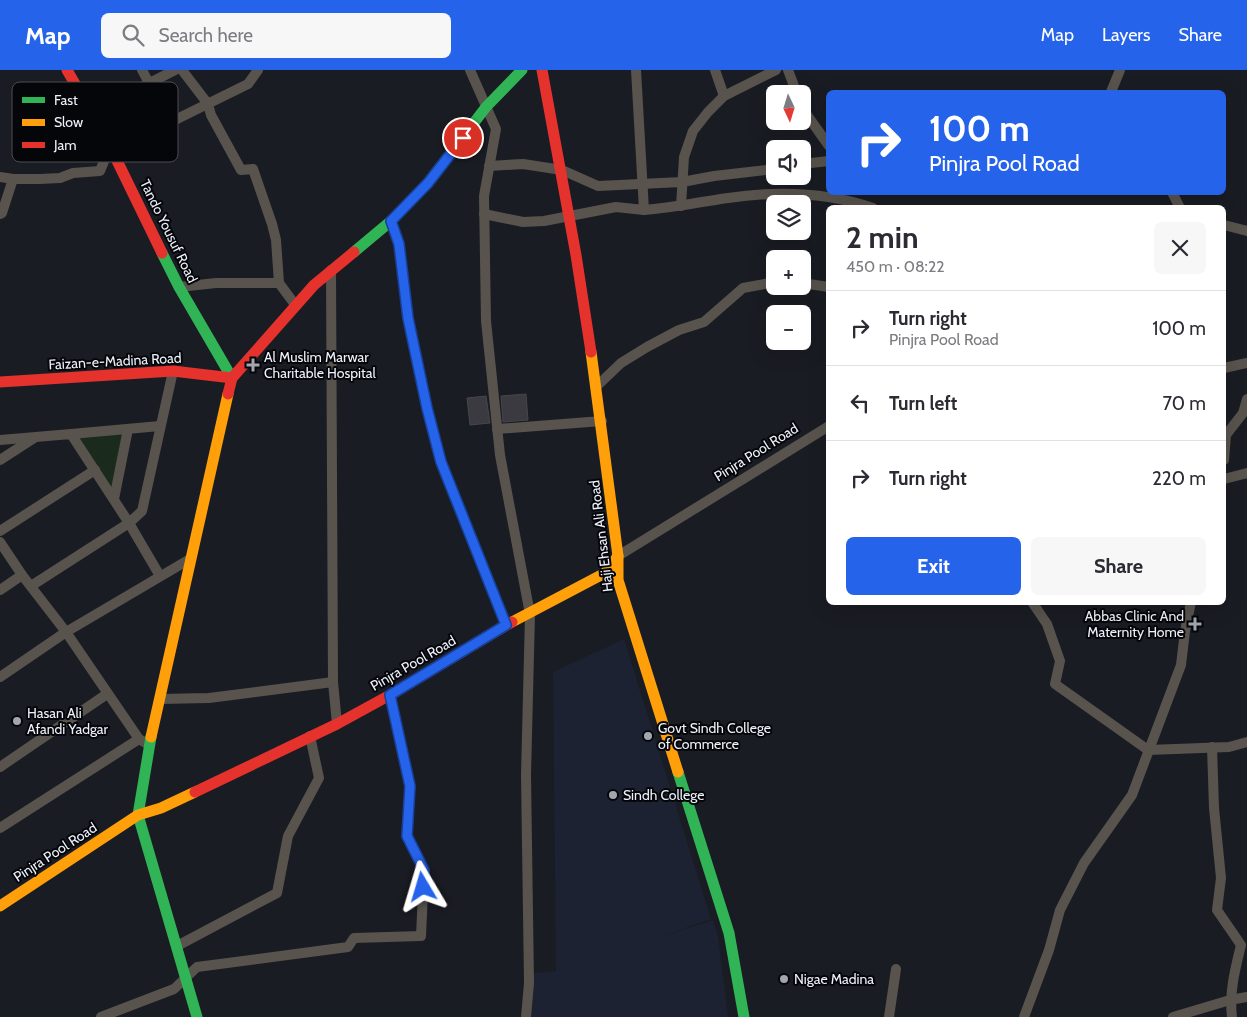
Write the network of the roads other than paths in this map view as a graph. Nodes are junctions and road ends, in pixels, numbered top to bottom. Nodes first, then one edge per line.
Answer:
1 (67, 70) edge
2 (142, 70) edge
3 (175, 70) edge
4 (182, 70) edge
5 (258, 70) edge
6 (470, 70) edge
7 (522, 70) edge
8 (542, 70) edge
9 (636, 70) edge
10 (715, 70) edge
11 (776, 70) edge
12 (788, 70) edge
13 (1120, 70) edge
14 (74, 82) edge
15 (148, 82) edge
16 (151, 82) edge
17 (794, 85) edge
18 (1112, 90) edge
19 (724, 96) junction
20 (208, 104) junction
21 (486, 107) junction
22 (178, 119) edge
23 (811, 121) edge
24 (826, 142) edge
25 (826, 161) edge
26 (104, 162) edge
27 (117, 162) edge
28 (811, 163) edge
29 (489, 166) junction
30 (562, 170) junction
31 (766, 170) edge
32 (0, 177) edge
33 (13, 179) junction
34 (682, 182) junction
35 (642, 185) junction
36 (857, 195) edge
37 (866, 205) edge
38 (868, 205) edge
39 (681, 206) junction
40 (644, 210) junction
41 (0, 214) edge
42 (484, 214) junction
43 (569, 215) junction
44 (391, 221) junction
45 (1226, 226) edge
46 (1247, 231) edge
47 (331, 270) junction
48 (279, 283) junction
49 (766, 284) edge
50 (811, 285) edge
51 (179, 287) junction
52 (826, 287) edge
53 (296, 306) junction
54 (1247, 363) edge
55 (1226, 368) edge
56 (174, 371) junction
57 (232, 378) junction
58 (0, 382) edge
59 (597, 386) junction
60 (1247, 400) edge
61 (602, 421) junction
62 (160, 426) junction
63 (497, 428) junction
64 (826, 428) edge
65 (128, 429) junction
66 (70, 434) junction
67 (1226, 435) edge
68 (35, 438) junction
69 (0, 440) edge
70 (0, 460) edge
71 (95, 470) junction
72 (1247, 473) edge
73 (1226, 478) edge
74 (114, 499) junction
75 (129, 523) junction
76 (0, 531) edge
77 (0, 542) edge
78 (618, 556) junction
79 (190, 559) junction
80 (22, 575) junction
81 (160, 576) junction
82 (31, 586) junction
83 (0, 590) edge
84 (1034, 605) edge
85 (1191, 605) edge
86 (530, 614) junction
87 (506, 625) junction
88 (66, 632) junction
89 (0, 677) edge
90 (333, 682) junction
91 (107, 694) junction
92 (390, 695) junction
93 (160, 699) junction
94 (337, 724) junction
95 (310, 736) junction
96 (144, 742) junction
97 (1247, 742) edge
98 (1212, 747) junction
99 (1148, 750) junction
100 (0, 766) edge
101 (138, 815) junction
102 (0, 828) edge
103 (0, 906) edge
104 (177, 946) junction
105 (1244, 948) edge
106 (896, 969) dead end
107 (187, 977) junction
108 (1247, 998) edge
109 (1230, 1000) junction
110 (101, 1017) edge
111 (198, 1017) edge
112 (526, 1017) edge
113 (744, 1017) edge
114 (889, 1017) edge
115 (1024, 1017) edge
116 (1173, 1017) edge
117 (1232, 1017) edge

1 - 14 street, Tando Yousuf Road
2 - 15 street
3 - 16 street
4 - 20 street
5 - 20 street
6 - 21 street
7 - 21 street
8 - 30 street, Haji Ehsan Ali Road
9 - 35 street
10 - 19 street
11 - 19 street
12 - 17 street
13 - 18 street
19 - 34 street
20 - 22 street
20 - 48 street
21 - 29 street
21 - 44 street
23 - 24 street
25 - 28 street
26 - 33 street
27 - 51 street, Tando Yousuf Road
29 - 30 street
29 - 42 street
30 - 35 street
30 - 43 street, Haji Ehsan Ali Road
31 - 34 street
32 - 33 street
33 - 41 street
34 - 35 street
34 - 39 street
35 - 40 street
36 - 38 street
37 - 39 street
39 - 40 street
40 - 43 street
42 - 43 street
42 - 63 street
43 - 59 street, Haji Ehsan Ali Road
44 - 47 street
44 - 87 street
45 - 46 street
47 - 53 street
47 - 90 street
48 - 51 street
48 - 53 street
49 - 59 street
50 - 52 street
51 - 57 street, Tando Yousuf Road
53 - 57 street
54 - 55 street
56 - 57 street, Faizan-e-Madina Road
56 - 58 street, Faizan-e-Madina Road
56 - 62 street
57 - 79 street
59 - 61 street, Haji Ehsan Ali Road
60 - 67 street
61 - 63 street
61 - 78 street, Haji Ehsan Ali Road
62 - 65 street
62 - 75 street
63 - 86 street
64 - 78 street, Pinjra Pool Road
65 - 66 street
65 - 74 street
66 - 68 street
66 - 71 street
68 - 69 street
68 - 70 street
71 - 74 street
71 - 76 street
72 - 73 street
74 - 75 street
75 - 81 street
75 - 82 street
77 - 80 street
78 - 86 street, Pinjra Pool Road
78 - 113 street, Haji Ehsan Ali Road
79 - 81 street
79 - 93 street
80 - 82 street
80 - 83 street
81 - 88 street
82 - 88 street
84 - 99 street
85 - 99 street
86 - 87 street, Pinjra Pool Road
86 - 112 street
87 - 92 street, Pinjra Pool Road
88 - 89 street
88 - 91 street
90 - 93 street
90 - 94 street
91 - 96 street
91 - 100 street
92 - 94 street, Pinjra Pool Road
92 - 107 street
93 - 96 street
94 - 95 street, Pinjra Pool Road
95 - 101 street, Pinjra Pool Road
95 - 104 street
96 - 101 street
96 - 102 street
97 - 98 street
98 - 99 street
98 - 105 street
99 - 115 street
101 - 103 street, Pinjra Pool Road
101 - 104 street
104 - 107 street
105 - 109 street
106 - 114 street
107 - 110 street
107 - 111 street
108 - 109 street
109 - 116 street
109 - 117 street

